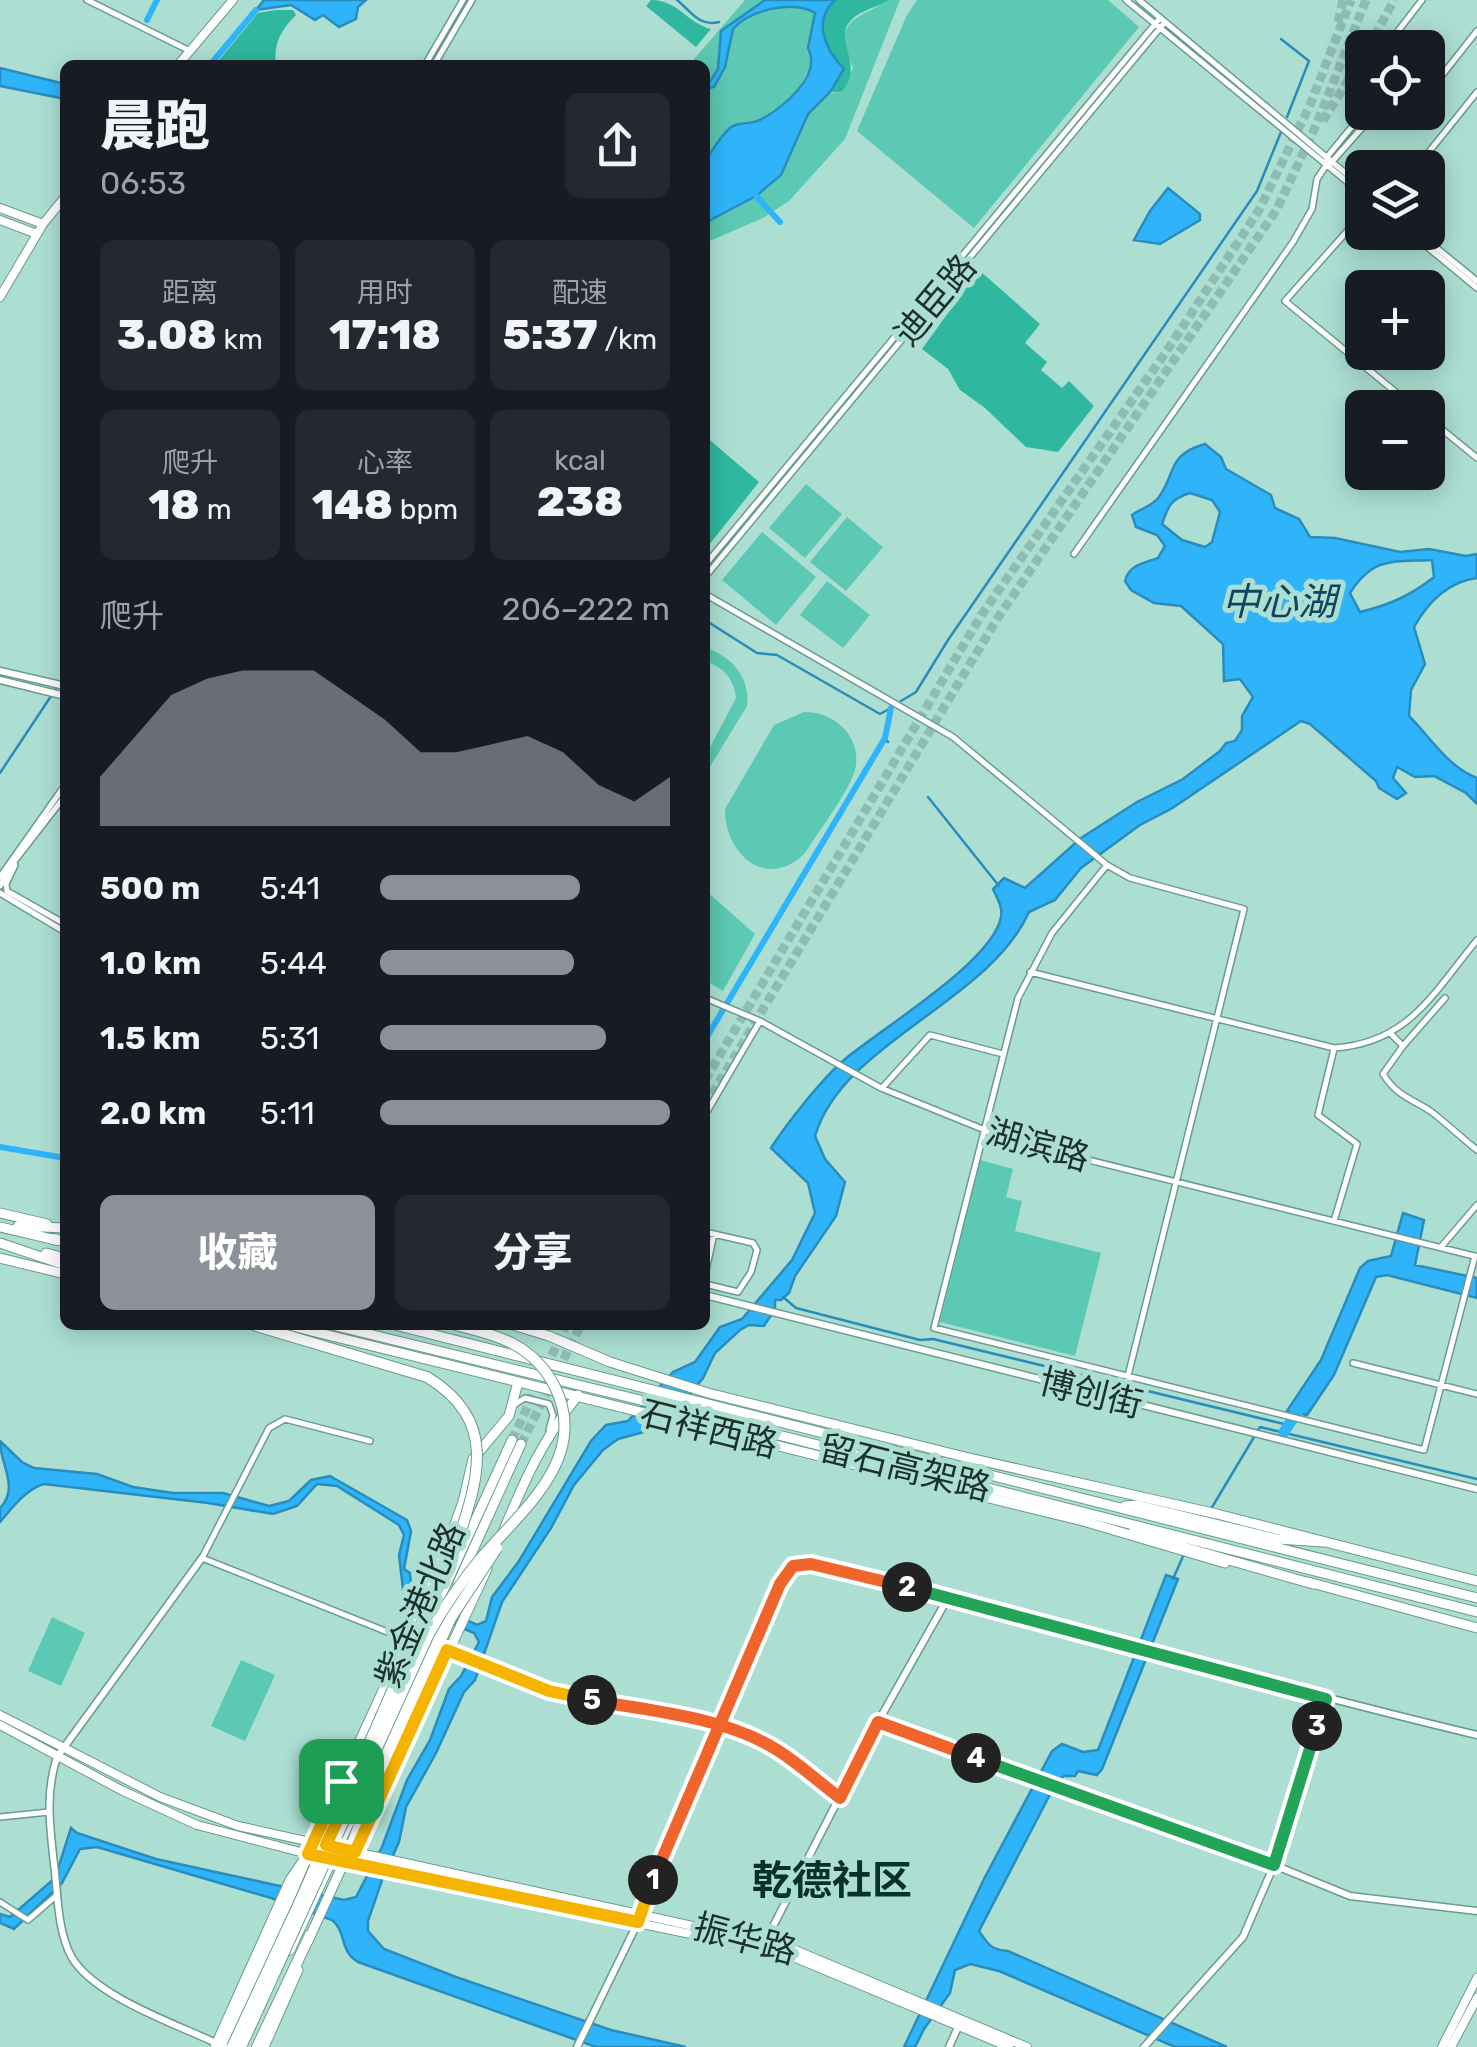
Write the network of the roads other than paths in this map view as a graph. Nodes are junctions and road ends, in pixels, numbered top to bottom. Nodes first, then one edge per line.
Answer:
1 (87, 0) edge
2 (232, 0) edge
3 (463, 0) edge
4 (472, 0) edge
5 (1126, 0) edge
6 (1139, 0) edge
7 (1422, 0) edge
8 (1160, 23) junction
9 (1398, 30) edge
10 (1477, 31) edge
11 (190, 51) junction
12 (182, 60) edge
13 (428, 60) edge
14 (437, 60) edge
15 (1445, 71) edge
16 (1477, 92) edge
17 (1351, 130) edge
18 (1359, 130) edge
19 (1430, 150) edge
20 (1329, 162) junction
21 (1345, 176) edge
22 (60, 203) edge
23 (0, 208) edge
24 (0, 220) edge
25 (43, 224) junction
26 (37, 234) junction
27 (1345, 234) edge
28 (1432, 250) edge
29 (1438, 250) edge
30 (1477, 285) edge
31 (0, 297) edge
32 (1393, 390) edge
33 (1445, 432) edge
34 (1477, 458) edge
35 (1074, 554) dead end
36 (710, 559) edge
37 (710, 571) edge
38 (710, 597) edge
39 (0, 672) edge
40 (0, 680) edge
41 (39, 686) junction
42 (60, 686) edge
43 (60, 694) edge
44 (60, 792) edge
45 (60, 802) edge
46 (21, 853) junction
47 (1106, 864) junction
48 (0, 876) edge
49 (0, 890) edge
50 (49, 918) junction
51 (60, 922) edge
52 (60, 928) edge
53 (1477, 940) edge
54 (1030, 972) junction
55 (1445, 998) dead end
56 (710, 999) edge
57 (1218, 1019) junction
58 (760, 1021) junction
59 (1391, 1034) junction
60 (1403, 1046) junction
61 (1334, 1048) junction
62 (1003, 1054) junction
63 (882, 1088) junction
64 (710, 1106) edge
65 (984, 1131) junction
66 (1477, 1150) edge
67 (1176, 1182) junction
68 (1477, 1205) edge
69 (0, 1213) edge
70 (1334, 1221) junction
71 (0, 1226) edge
72 (60, 1226) edge
73 (60, 1227) edge
74 (710, 1233) edge
75 (714, 1234) junction
76 (60, 1241) edge
77 (0, 1242) edge
78 (1441, 1247) junction
79 (710, 1252) edge
80 (60, 1257) edge
81 (0, 1258) edge
82 (1475, 1259) edge
83 (60, 1264) edge
84 (60, 1273) edge
85 (710, 1285) edge
86 (710, 1296) edge
87 (270, 1330) edge
88 (308, 1330) edge
89 (353, 1330) edge
90 (415, 1330) edge
91 (471, 1330) edge
92 (528, 1330) edge
93 (1353, 1363) dead end
94 (1127, 1380) junction
95 (518, 1382) junction
96 (1441, 1385) junction
97 (1477, 1394) edge
98 (578, 1395) junction
99 (1122, 1399) junction
100 (514, 1405) junction
101 (548, 1433) junction
102 (370, 1441) dead end
103 (1477, 1489) edge
104 (527, 1508) junction
105 (1195, 1518) junction
106 (1213, 1522) junction
107 (1180, 1544) junction
108 (1199, 1549) junction
109 (202, 1558) junction
110 (1477, 1580) edge
111 (949, 1596) junction
112 (1477, 1598) edge
113 (1477, 1612) edge
114 (1477, 1628) edge
115 (408, 1640) junction
116 (447, 1650) junction
117 (403, 1680) junction
118 (1326, 1699) junction
119 (0, 1715) edge
120 (878, 1722) junction
121 (0, 1725) edge
122 (717, 1725) junction
123 (1477, 1734) edge
124 (60, 1752) junction
125 (366, 1758) junction
126 (341, 1781) junction
127 (840, 1798) junction
128 (368, 1801) joint
129 (49, 1812) junction
130 (0, 1817) edge
131 (317, 1849) junction
132 (344, 1854) junction
133 (391, 1864) junction
134 (1274, 1865) junction
135 (58, 1895) junction
136 (0, 1902) edge
137 (1477, 1911) edge
138 (639, 1917) junction
139 (305, 1933) junction
140 (764, 1947) junction
141 (1477, 1978) edge
142 (1477, 1998) edge
143 (961, 2022) junction
144 (1146, 2044) edge
145 (217, 2046) edge
146 (232, 2047) edge
147 (242, 2047) edge
148 (260, 2047) edge
149 (577, 2047) edge
150 (950, 2047) edge
151 (1009, 2047) edge
152 (1027, 2047) edge
153 (1442, 2047) edge
154 (1450, 2047) edge

1 - 11 street
2 - 11 main road
3 - 13 street
4 - 14 street
5 - 8 street
6 - 8 street
7 - 9 street
8 - 20 street
8 - 36 street, 迪臣路
8 - 37 street, 迪臣路
10 - 15 street
11 - 12 main road
16 - 19 street
17 - 20 street
18 - 20 street
20 - 21 street
20 - 35 street
22 - 25 main road
23 - 25 main road
24 - 26 main road
25 - 26 main road
26 - 31 main road
27 - 32 street
28 - 30 street
29 - 30 street
33 - 34 street
38 - 47 street
39 - 41 street
40 - 41 street
41 - 42 street
41 - 43 street
44 - 48 street
45 - 46 street
46 - 49 street
46 - 50 street
47 - 54 street
47 - 57 street
49 - 50 street
50 - 51 street
50 - 52 street
53 - 59 street
54 - 57 street
54 - 62 street
55 - 60 street
56 - 58 street, 湖滨路
57 - 61 street
57 - 67 street
58 - 63 street, 湖滨路
58 - 64 street
59 - 60 street
59 - 61 street
60 - 66 street
61 - 70 street
62 - 63 street
62 - 65 street
63 - 65 street, 湖滨路
65 - 67 street, 湖滨路
65 - 94 street
67 - 70 street, 湖滨路
67 - 94 street
68 - 78 street
69 - 72 main road
70 - 78 street, 湖滨路
71 - 73 main road
71 - 76 main road
74 - 75 street
75 - 79 street
75 - 85 street
77 - 80 main road
77 - 83 main road
78 - 82 street
81 - 84 main road
82 - 96 street
86 - 99 street, 博创街
87 - 117 highway, bridge
88 - 95 main road, 石祥西路
89 - 107 main road, 留石高架路
90 - 105 main road, 留石高架路
91 - 104 highway, bridge
92 - 105 main road, 石祥西路
93 - 96 street
94 - 96 street
94 - 99 street
95 - 98 main road, 石祥西路
95 - 100 main road, 紫金港北路
96 - 97 street
98 - 101 main road, 紫金港北路
98 - 107 main road, 石祥西路
99 - 103 street, 博创街
100 - 101 street
100 - 115 main road, 紫金港北路
101 - 116 main road, 紫金港北路
102 - 109 street
104 - 117 highway, bridge
104 - 128 highway, bridge
105 - 106 main road, 留石高架路
105 - 106 main road, 石祥西路
106 - 110 main road
106 - 112 main road, 留石高架路
107 - 108 main road, 留石高架路
107 - 108 main road, 石祥西路
108 - 113 main road, 留石高架路
108 - 114 main road
109 - 115 street
109 - 124 street
111 - 118 street
111 - 120 street
111 - 122 street
115 - 126 main road, 紫金港北路
116 - 122 street
116 - 132 main road, 紫金港北路
117 - 146 highway, bridge
117 - 147 highway, bridge
118 - 123 street
118 - 134 street
119 - 124 main road, 振华路
120 - 127 street
120 - 134 street
121 - 124 main road, 振华路
122 - 127 street
122 - 138 street
124 - 129 street
124 - 131 main road, 振华路
125 - 126 main road
125 - 131 main road
125 - 132 main road, 紫金港北路
126 - 131 main road, 紫金港北路
127 - 140 street
128 - 132 main road
129 - 130 street
129 - 135 street
131 - 132 main road, 振华路
131 - 145 highway
131 - 145 main road, 紫金港北路
131 - 146 main road, 紫金港北路, bridge
132 - 133 main road, 振华路
132 - 133 main road, 振华路
132 - 139 main road, 紫金港北路
133 - 138 main road, 振华路
134 - 137 street
134 - 144 street
135 - 136 street
135 - 145 street
138 - 140 main road, 振华路
138 - 149 street
139 - 147 main road, 紫金港北路
139 - 148 highway
139 - 148 main road, 紫金港北路
140 - 143 main road, 振华路
141 - 153 main road
142 - 154 main road
143 - 150 street
143 - 151 main road, 振华路
143 - 152 main road, 振华路

